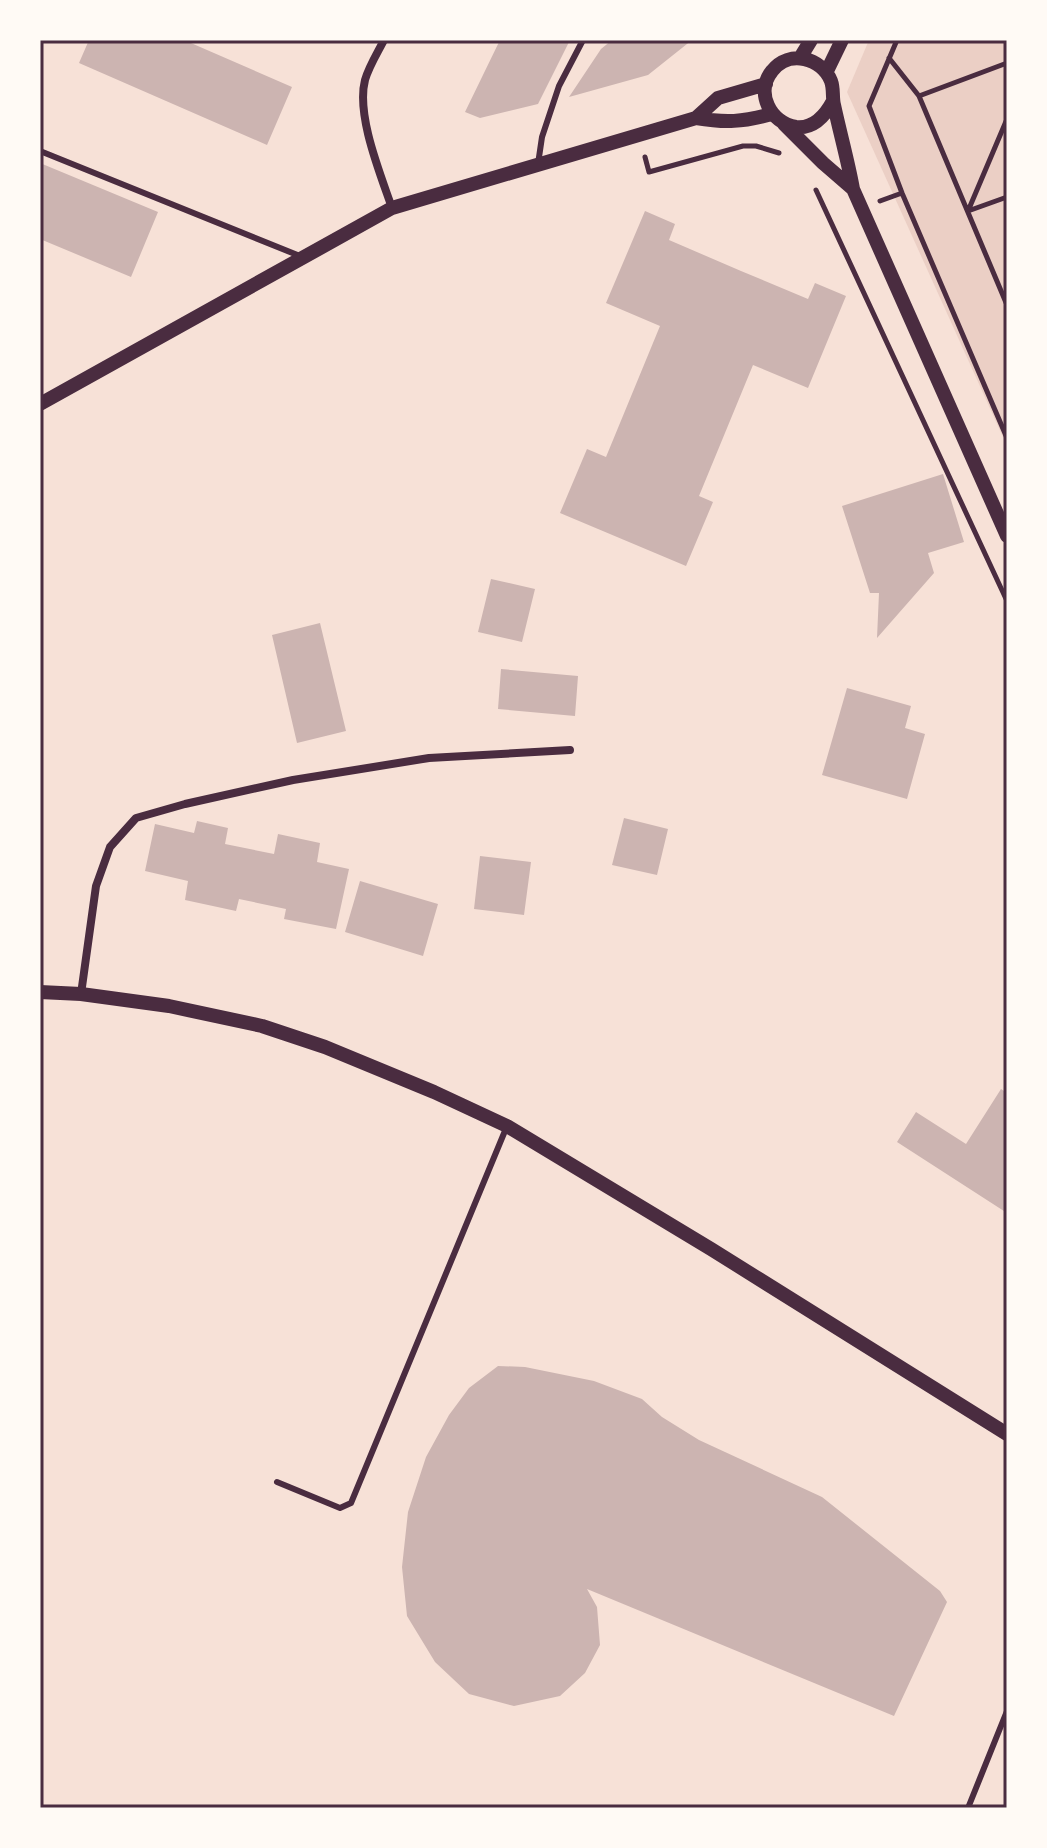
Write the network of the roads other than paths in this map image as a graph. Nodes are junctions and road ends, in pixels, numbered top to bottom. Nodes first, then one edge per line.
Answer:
1 (384, 40) edge
2 (583, 40) edge
3 (811, 40) edge
4 (842, 40) edge
5 (800, 58) junction
6 (827, 71) junction
7 (766, 84) junction
8 (833, 101) junction
9 (696, 118) junction
10 (778, 119) junction
11 (40, 151) edge
12 (538, 164) junction
13 (853, 189) junction
14 (392, 208) junction
15 (304, 257) junction
16 (40, 404) edge
17 (1007, 536) edge
18 (570, 750) dead end
19 (40, 992) edge
20 (81, 994) junction
21 (507, 1126) junction
22 (1007, 1434) edge
23 (277, 1482) dead end
24 (1007, 1711) edge
25 (968, 1808) edge

1 - 14 street
2 - 12 lane
3 - 5 street
4 - 6 street
5 - 6 street
5 - 7 street
6 - 8 street
7 - 9 street
7 - 10 street
8 - 10 street
8 - 13 street
9 - 10 street
9 - 12 street
10 - 13 street
11 - 15 lane
12 - 14 street
13 - 17 street
14 - 15 street
15 - 16 street
18 - 20 street
19 - 20 street
20 - 21 street
21 - 22 street
21 - 23 lane
24 - 25 lane

